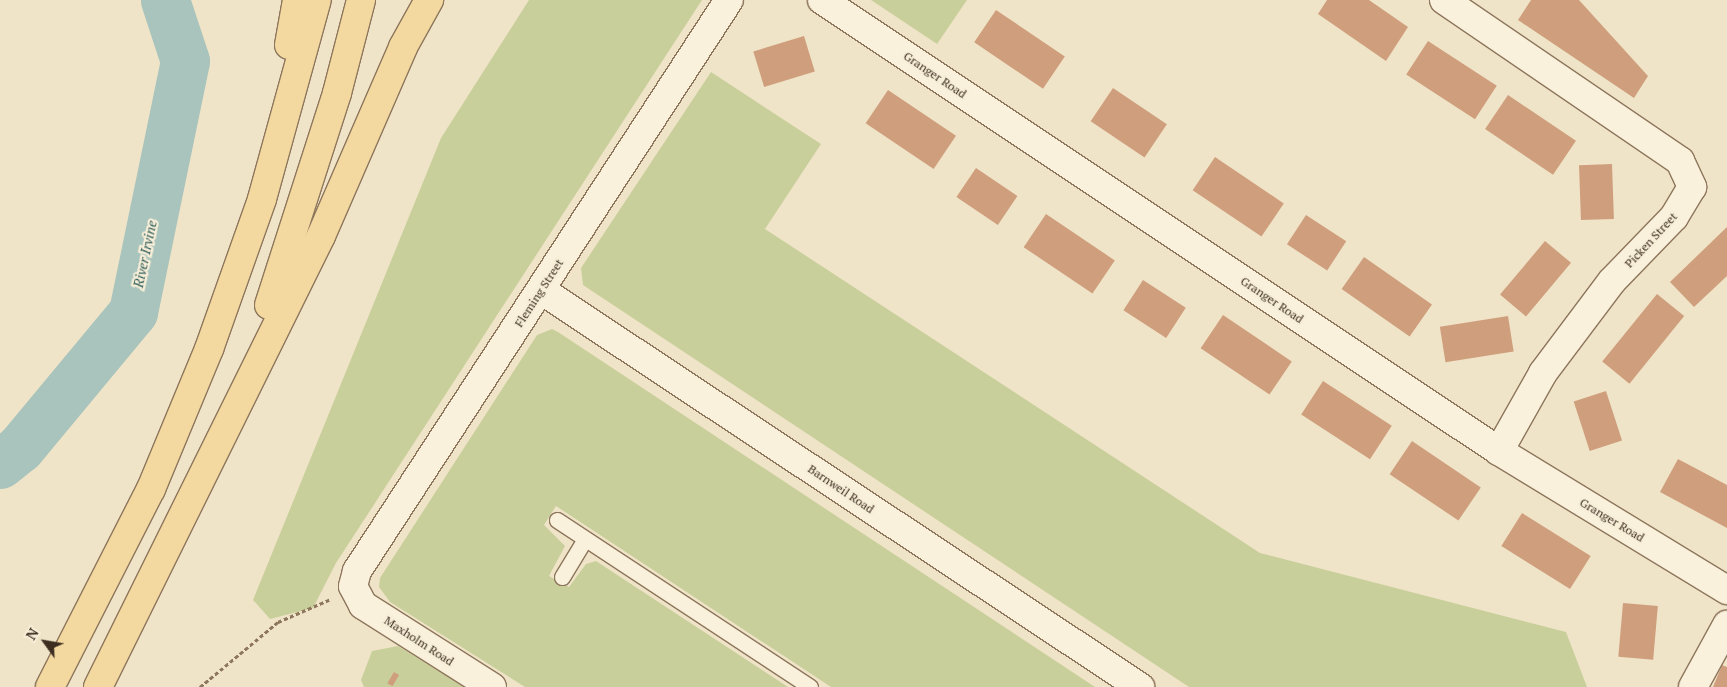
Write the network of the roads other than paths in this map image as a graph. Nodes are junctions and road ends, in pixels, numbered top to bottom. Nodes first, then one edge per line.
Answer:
1 (296, 0) edge
2 (317, 0) edge
3 (361, 0) edge
4 (428, 0) edge
5 (729, 0) edge
6 (822, 0) edge
7 (1444, 0) edge
8 (262, 199) junction
9 (541, 290) junction
10 (1499, 451) junction
11 (195, 491) junction
12 (556, 520) dead end
13 (585, 539) junction
14 (562, 577) dead end
15 (353, 586) joint
16 (1727, 590) edge
17 (1727, 625) edge
18 (50, 687) edge
19 (98, 687) edge
20 (492, 687) edge
21 (810, 687) edge
22 (1140, 687) edge
23 (1693, 687) edge

1 - 8 main road
2 - 8 main road
3 - 11 main road
4 - 11 main road
5 - 9 street, Fleming Street
6 - 10 street, Granger Road
7 - 10 street, Picken Street
8 - 18 main road
9 - 15 street, Fleming Street
9 - 22 street, Barnweil Road
10 - 16 street, Granger Road
11 - 19 main road
12 - 13 lane
13 - 14 lane
13 - 21 lane
15 - 20 street, Maxholm Road
17 - 23 street

